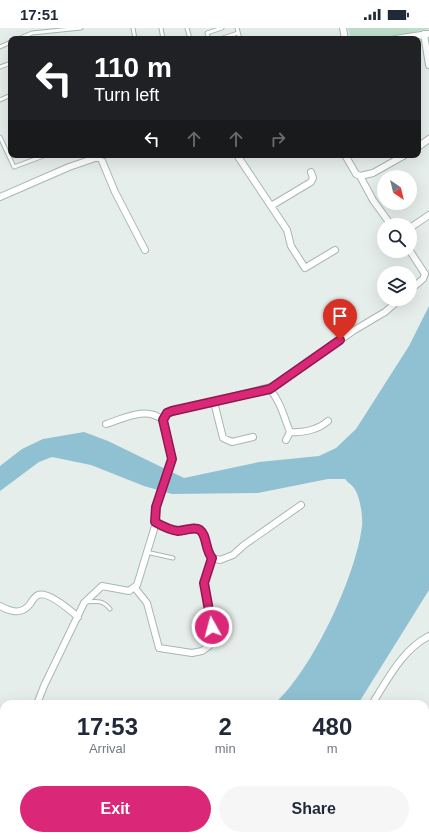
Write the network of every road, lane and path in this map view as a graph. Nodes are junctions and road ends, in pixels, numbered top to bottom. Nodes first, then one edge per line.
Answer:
1 (81, 28) edge
2 (222, 28) edge
3 (237, 28) edge
4 (32, 33) junction
5 (238, 33) junction
6 (427, 34) edge
7 (25, 36) edge
8 (33, 36) edge
9 (208, 36) edge
10 (229, 36) edge
11 (239, 36) edge
12 (414, 36) edge
13 (429, 65) edge
14 (0, 137) edge
15 (429, 138) edge
16 (421, 145) edge
17 (8, 154) edge
18 (10, 158) edge
19 (38, 158) edge
20 (96, 158) edge
21 (103, 158) edge
22 (240, 158) edge
23 (347, 158) edge
24 (400, 158) edge
25 (311, 172) dead end
26 (360, 176) junction
27 (0, 197) edge
28 (272, 206) junction
29 (429, 215) edge
30 (386, 218) edge
31 (417, 223) edge
32 (145, 250) dead end
33 (335, 250) dead end
34 (415, 258) edge
35 (417, 284) edge
36 (392, 306) edge
37 (270, 389) junction
38 (214, 402) junction
39 (163, 420) junction
40 (328, 421) dead end
41 (106, 424) dead end
42 (290, 432) junction
43 (253, 437) dead end
44 (286, 440) dead end
45 (301, 505) dead end
46 (155, 522) junction
47 (146, 552) junction
48 (173, 558) dead end
49 (212, 558) junction
50 (135, 588) junction
51 (84, 603) junction
52 (0, 606) edge
53 (110, 609) dead end
54 (78, 616) junction
55 (429, 636) edge
56 (39, 700) edge
57 (375, 700) edge

1 - 4 lane
2 - 9 lane
3 - 5 lane
4 - 7 lane
4 - 8 lane
5 - 10 lane
5 - 11 lane
6 - 12 street
6 - 13 street
14 - 17 lane
15 - 16 street
18 - 19 lane
20 - 27 street
21 - 32 street
22 - 28 street
23 - 26 street
24 - 26 street
25 - 28 street
26 - 30 street
28 - 33 street
29 - 31 street
34 - 35 street
36 - 37 street
37 - 38 street
37 - 42 street
38 - 39 street
38 - 43 street
39 - 41 street
39 - 46 street
40 - 42 street
42 - 44 street
45 - 49 street
46 - 47 street
46 - 49 street
47 - 48 lane
47 - 50 street
49 - 50 street
50 - 51 street
51 - 53 lane
51 - 54 street
52 - 54 street
54 - 56 street
55 - 57 street

